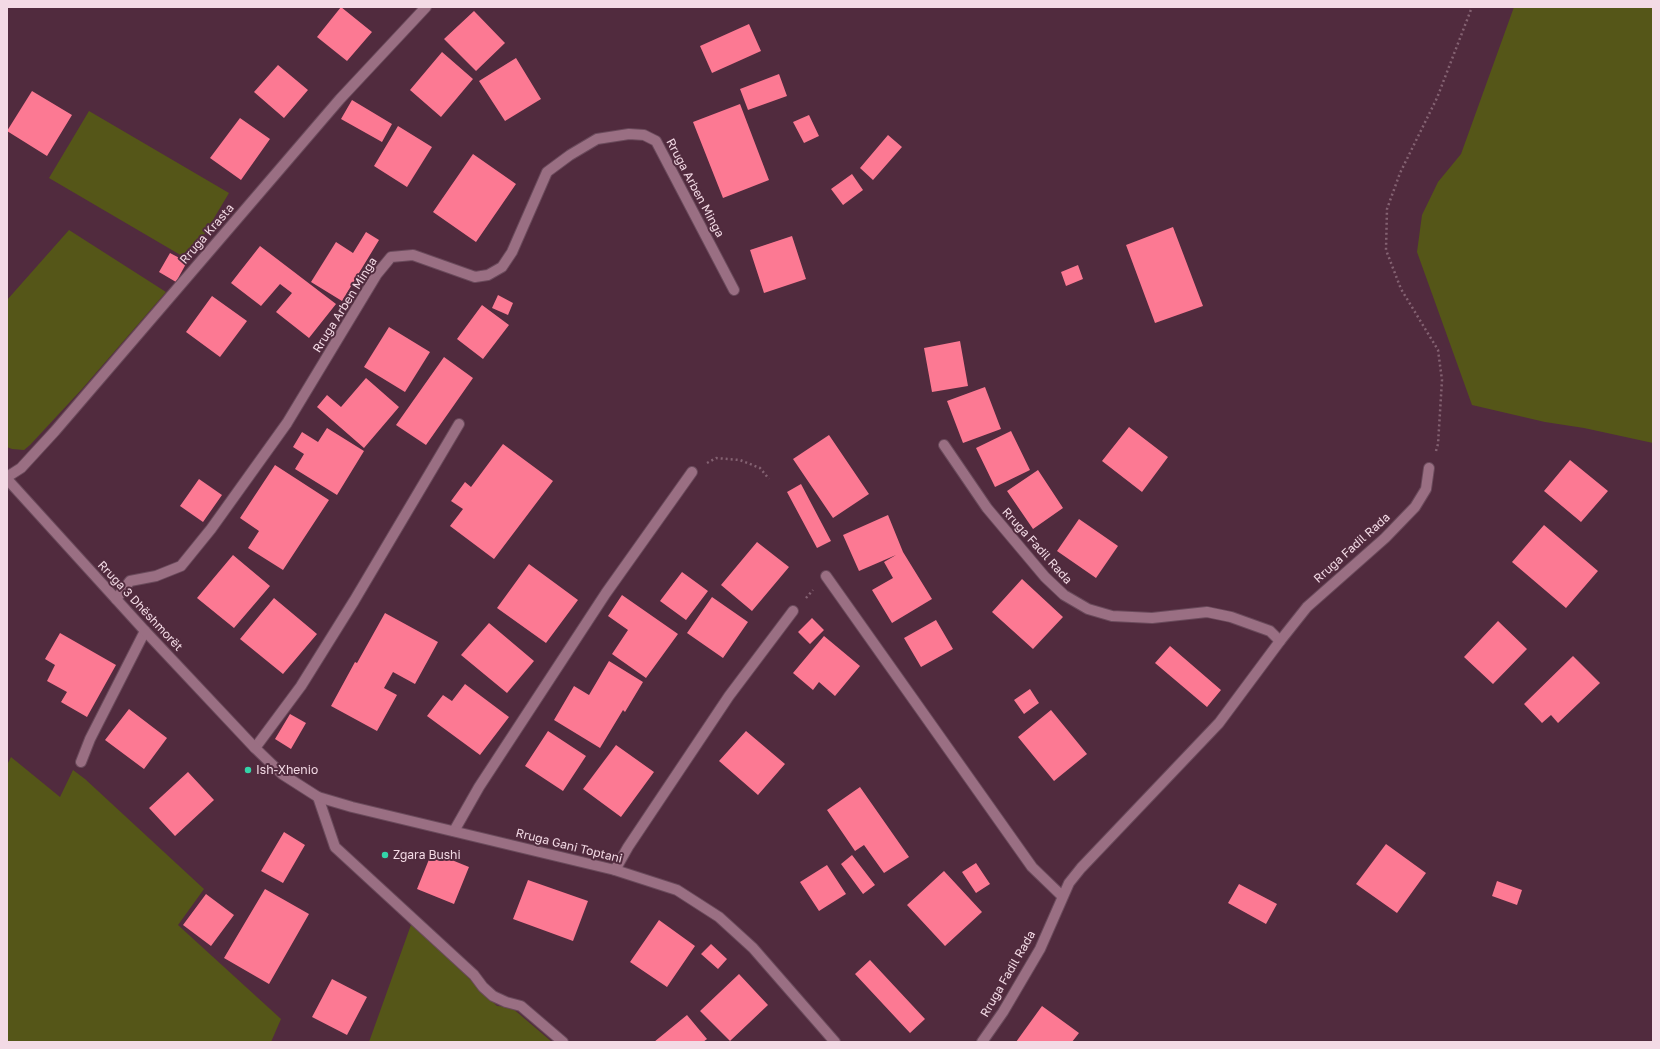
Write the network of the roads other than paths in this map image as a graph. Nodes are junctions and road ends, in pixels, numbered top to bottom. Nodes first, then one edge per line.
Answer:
1 (426, 7) edge
2 (734, 290) dead end
3 (459, 424) dead end
4 (944, 445) dead end
5 (1429, 468) road end
6 (692, 472) road end
7 (7, 478) edge
8 (826, 576) road end
9 (116, 599) junction
10 (793, 611) road end
11 (145, 631) junction
12 (1280, 641) junction
13 (255, 748) junction
14 (81, 762) dead end
15 (318, 797) junction
16 (454, 831) junction
17 (616, 870) junction
18 (1062, 896) junction
19 (563, 1042) edge
20 (835, 1042) edge
21 (982, 1042) edge

1 - 7 street, Rruga Krasta
2 - 9 street, Rruga Arben Minga
3 - 13 street
4 - 12 street, Rruga Fadil Rada
5 - 12 street, Rruga Fadil Rada
6 - 16 street
7 - 9 street, Rruga 3 Dhëshmorët
8 - 18 street
9 - 11 street, Rruga 3 Dhëshmorët
10 - 17 street
11 - 13 street, Rruga 3 Dhëshmorët
11 - 14 street
12 - 18 street, Rruga Fadil Rada
13 - 15 street, Rruga Gani Toptani
15 - 16 street, Rruga Gani Toptani
15 - 19 street
16 - 17 street, Rruga Gani Toptani
17 - 20 street, Rruga Gani Toptani
18 - 21 street, Rruga Fadil Rada

